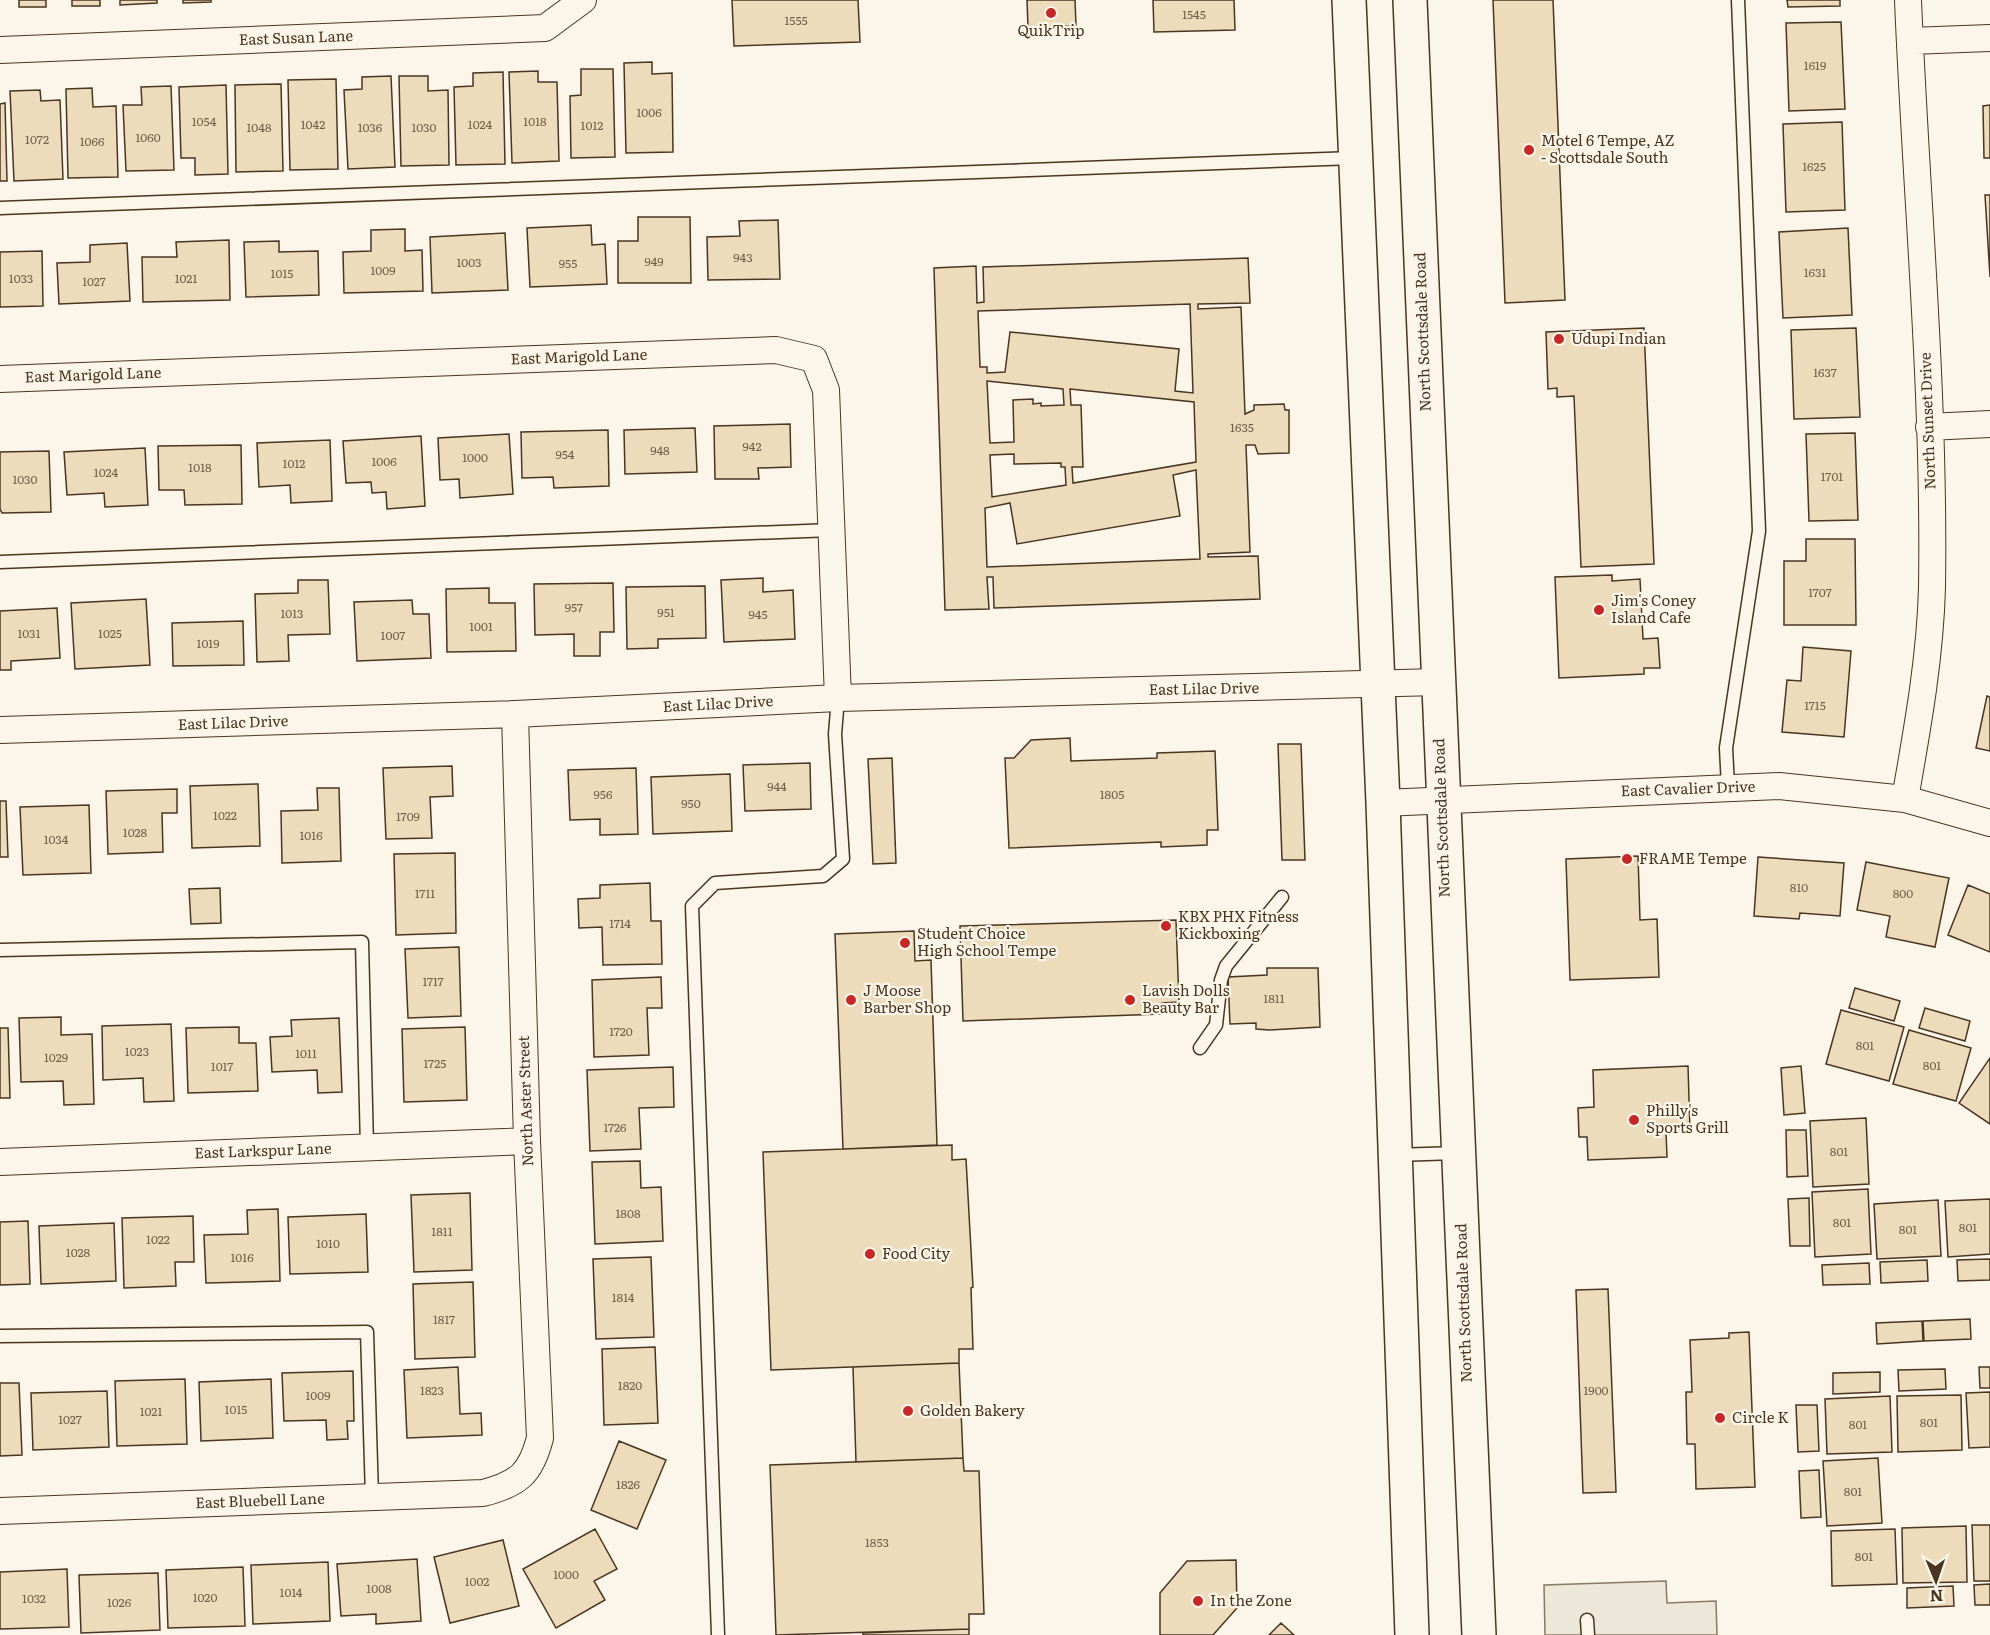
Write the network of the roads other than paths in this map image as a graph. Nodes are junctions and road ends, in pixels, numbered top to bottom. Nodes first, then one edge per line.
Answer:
1 (584, 0) edge
2 (1349, 0) edge
3 (1410, 0) edge
4 (1738, 0) edge
5 (1908, 0) edge
6 (1990, 38) edge
7 (1910, 41) junction
8 (0, 50) edge
9 (1356, 158) junction
10 (0, 208) edge
11 (0, 379) edge
12 (1990, 424) edge
13 (1929, 427) junction
14 (832, 530) junction
15 (0, 562) edge
16 (1437, 682) junction
17 (1377, 684) junction
18 (838, 699) junction
19 (515, 714) junction
20 (0, 730) edge
21 (1728, 786) junction
22 (1442, 799) junction
23 (1905, 799) junction
24 (1383, 803) junction
25 (1990, 823) edge
26 (1282, 897) dead end
27 (0, 950) edge
28 (1200, 1048) dead end
29 (527, 1141) junction
30 (367, 1147) junction
31 (1457, 1153) junction
32 (1395, 1155) junction
33 (0, 1162) edge
34 (0, 1336) edge
35 (517, 1480) joint
36 (372, 1497) junction
37 (0, 1511) edge
38 (1587, 1620) dead end
39 (718, 1635) edge
40 (1412, 1635) edge
41 (1479, 1635) edge
42 (1588, 1635) edge

1 - 8 street, East Susan Lane
2 - 9 main road
3 - 16 main road, North Scottsdale Road
4 - 21 lane
5 - 7 street, North Sunset Drive
6 - 7 street
7 - 13 street, North Sunset Drive
9 - 10 lane
9 - 17 main road
11 - 14 street, East Marigold Lane
12 - 13 street
13 - 23 street, North Sunset Drive
14 - 15 lane
14 - 18 street, East Marigold Lane
16 - 17 street, East Lilac Drive
16 - 22 main road, North Scottsdale Road
17 - 18 street, East Lilac Drive
17 - 24 main road
18 - 19 street, East Lilac Drive
18 - 39 lane
19 - 20 street, East Lilac Drive
19 - 29 street, North Aster Street
21 - 22 street, East Cavalier Drive
21 - 23 street, East Cavalier Drive
22 - 24 street, East Cavalier Drive
22 - 31 main road, North Scottsdale Road
23 - 25 street, East Cavalier Drive
24 - 32 main road
26 - 28 lane
27 - 30 lane
29 - 30 street, East Larkspur Lane
29 - 35 street, North Aster Street
30 - 33 street, East Larkspur Lane
31 - 32 lane
31 - 41 main road, North Scottsdale Road
32 - 40 main road
34 - 36 lane
35 - 36 street, East Bluebell Lane
36 - 37 street, East Bluebell Lane
38 - 42 lane

